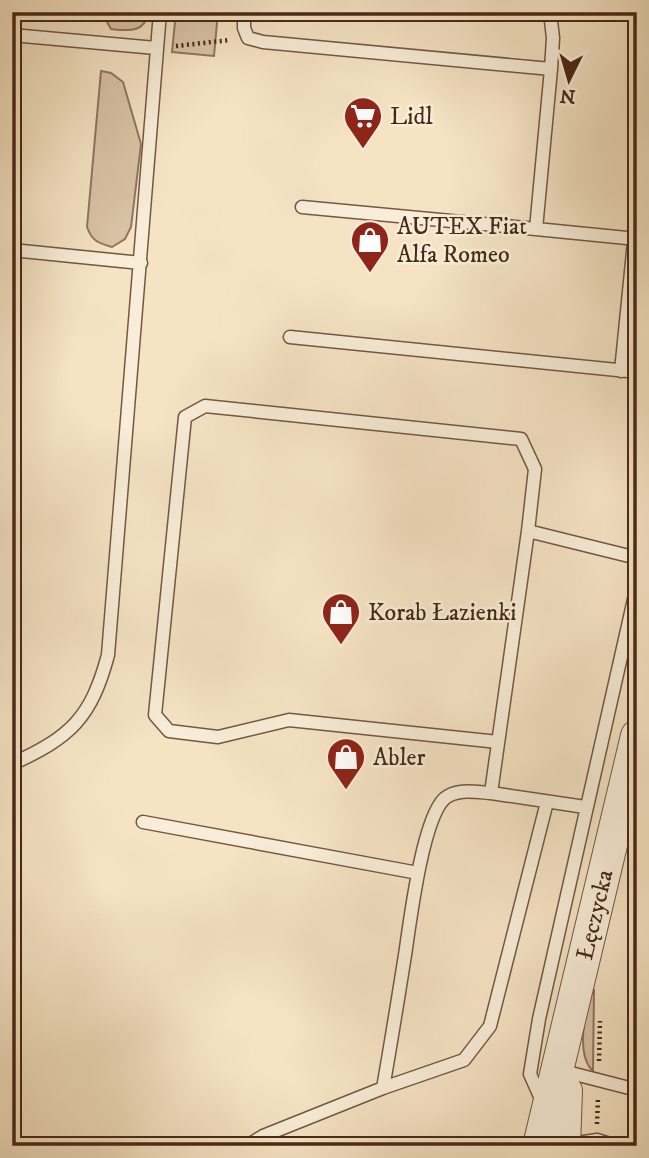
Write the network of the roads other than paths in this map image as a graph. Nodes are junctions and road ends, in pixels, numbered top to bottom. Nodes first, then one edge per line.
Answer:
1 (160, 12) edge
2 (244, 12) edge
3 (550, 12) edge
4 (12, 35) edge
5 (156, 48) junction
6 (551, 69) junction
7 (302, 207) dead end
8 (637, 212) edge
9 (536, 229) junction
10 (636, 239) edge
11 (12, 250) edge
12 (141, 263) junction
13 (290, 337) dead end
14 (621, 370) junction
15 (637, 372) edge
16 (528, 531) junction
17 (637, 558) edge
18 (637, 586) edge
19 (637, 736) edge
20 (498, 743) junction
21 (12, 764) edge
22 (491, 793) junction
23 (547, 802) junction
24 (585, 807) junction
25 (143, 822) dead end
26 (418, 873) junction
27 (571, 1013) junction
28 (567, 1072) junction
29 (383, 1088) junction
30 (637, 1090) edge
31 (547, 1111) junction
32 (247, 1146) edge
33 (539, 1146) edge
34 (564, 1146) edge
35 (616, 1146) edge

1 - 5 lane
2 - 6 lane
3 - 6 lane
4 - 5 lane
5 - 12 lane
6 - 9 lane
7 - 9 lane
8 - 10 lane
9 - 10 lane
10 - 14 lane
11 - 12 lane
12 - 21 lane
13 - 14 lane
14 - 15 lane
16 - 17 lane
16 - 20 lane
16 - 20 lane
18 - 24 lane
19 - 27 street, Łęczycka
20 - 22 lane
22 - 23 lane
22 - 26 lane
23 - 24 lane
23 - 29 lane
24 - 31 lane
25 - 26 lane
26 - 29 lane
27 - 28 street, Łęczycka
27 - 31 street, Łęczycka
28 - 30 lane
28 - 34 street, Łęczycka
29 - 32 lane
31 - 33 street, Łęczycka
34 - 35 lane

